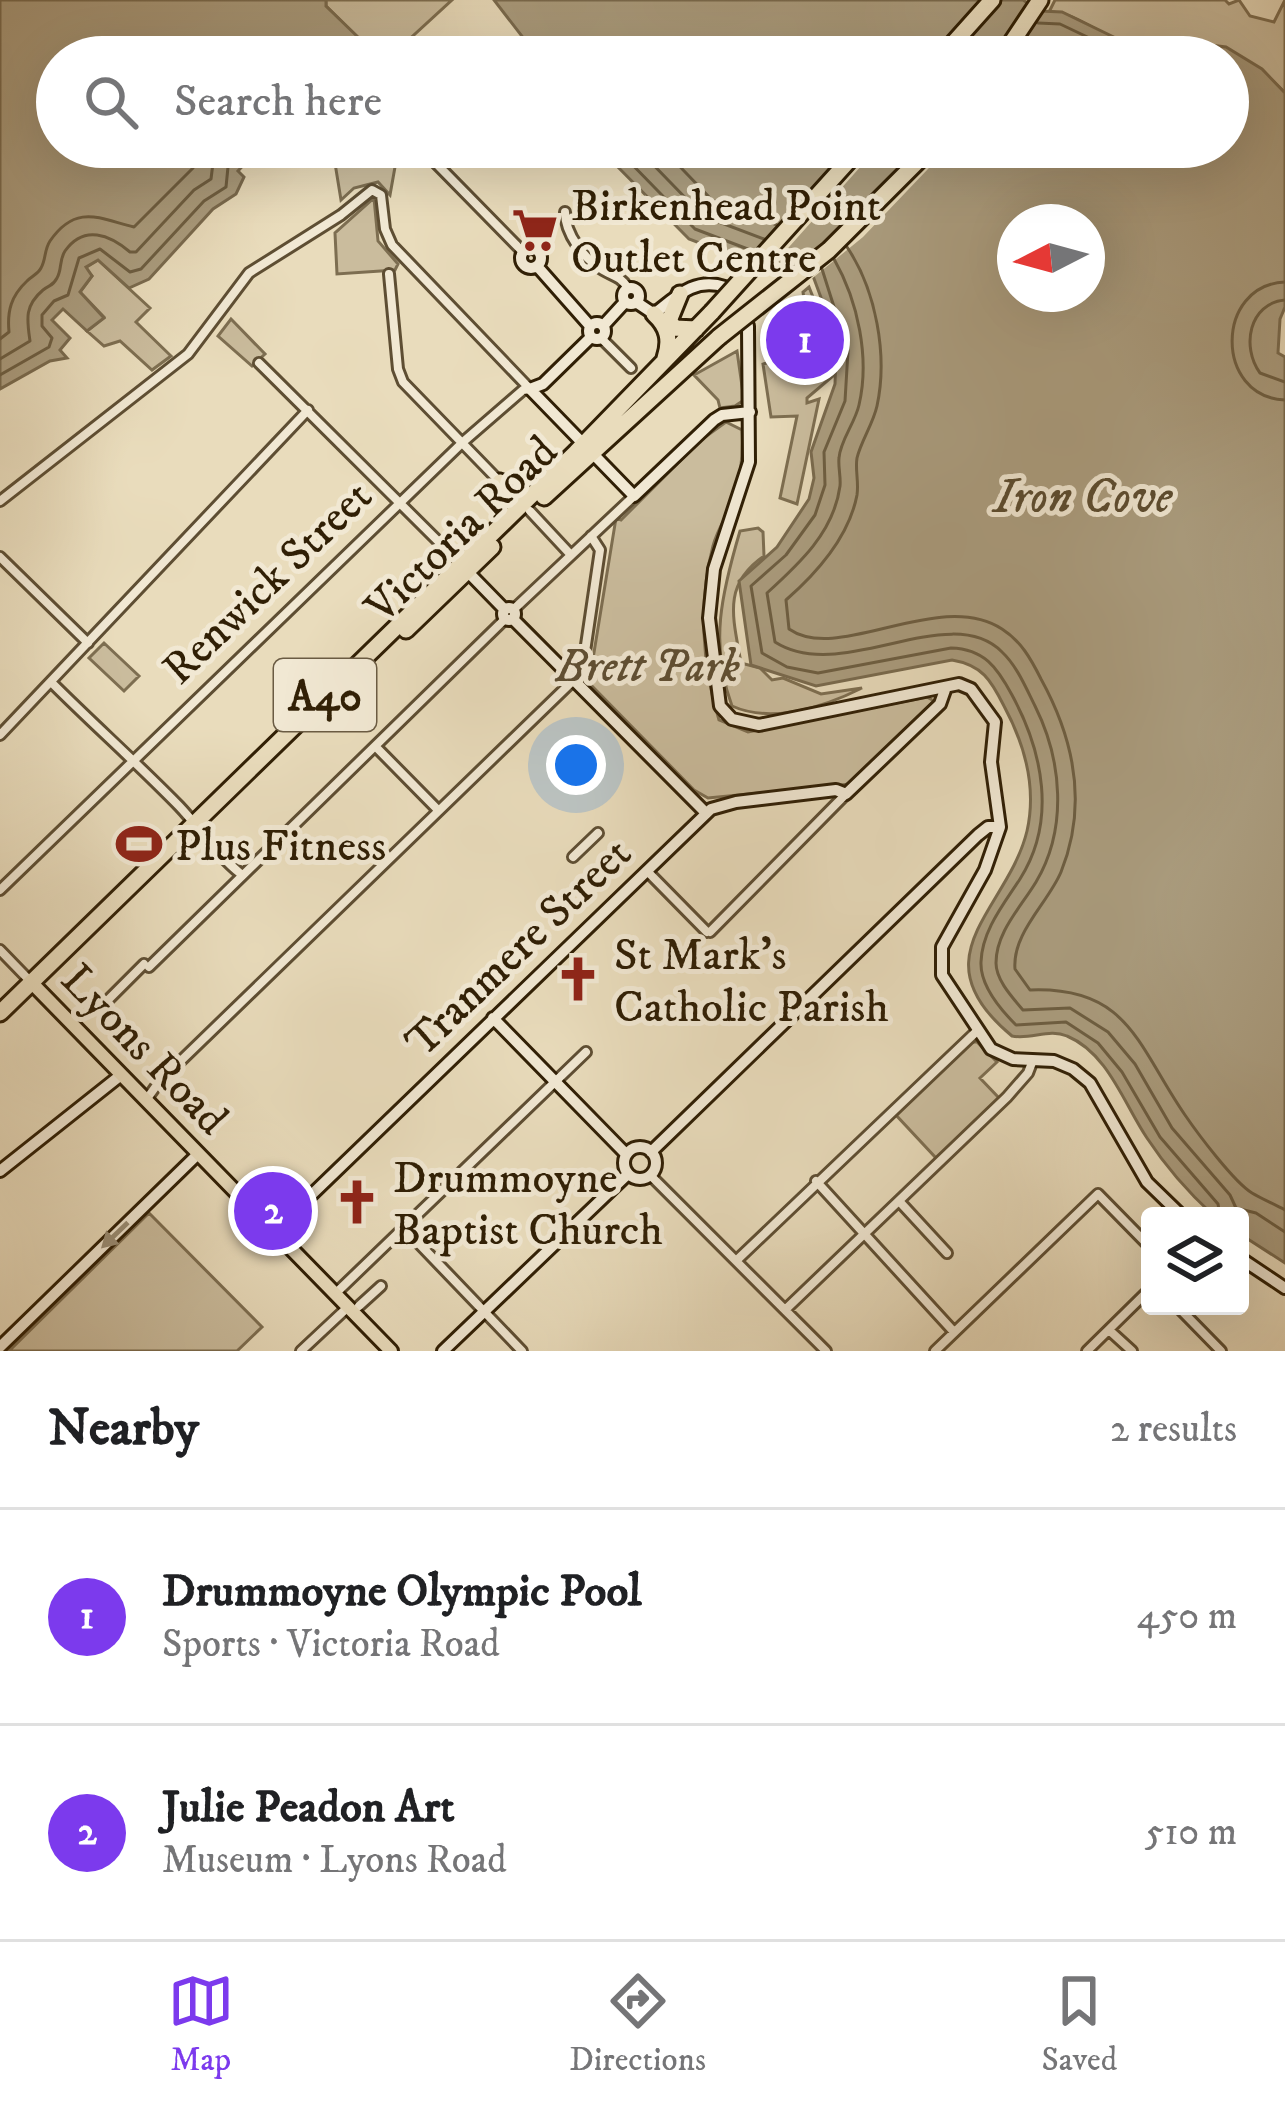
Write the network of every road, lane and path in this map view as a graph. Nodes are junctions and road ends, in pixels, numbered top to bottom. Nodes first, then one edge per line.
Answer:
1 (992, 0) edge
2 (1040, 0) edge
3 (960, 36) edge
4 (1016, 36) edge
5 (441, 168) edge
6 (842, 168) edge
7 (911, 168) edge
8 (566, 212) dead end
9 (523, 252) joint
10 (389, 274) dead end
11 (725, 286) dead end
12 (628, 288) joint
13 (680, 294) junction
14 (633, 300) junction
15 (659, 309) junction
16 (748, 326) dead end
17 (696, 329) junction
18 (597, 332) junction
19 (259, 363) dead end
20 (662, 367) junction
21 (631, 368) dead end
22 (698, 368) dead end
23 (673, 382) dead end
24 (530, 388) junction
25 (308, 410) junction
26 (750, 412) junction
27 (463, 442) junction
28 (587, 448) junction
29 (500, 482) joint
30 (634, 496) junction
31 (0, 501) edge
32 (400, 501) junction
33 (523, 511) junction
34 (592, 536) junction
35 (572, 555) junction
36 (0, 557) edge
37 (464, 567) junction
38 (509, 614) junction
39 (88, 643) junction
40 (574, 681) junction
41 (51, 682) junction
42 (946, 687) junction
43 (0, 735) edge
44 (375, 746) junction
45 (133, 761) junction
46 (846, 794) junction
47 (438, 810) junction
48 (706, 813) junction
49 (194, 827) junction
50 (1000, 827) junction
51 (598, 833) dead end
52 (573, 857) dead end
53 (646, 871) junction
54 (241, 874) junction
55 (0, 890) edge
56 (0, 950) edge
57 (34, 985) junction
58 (105, 1004) dead end
59 (0, 1012) edge
60 (493, 1018) junction
61 (0, 1026) edge
62 (977, 1031) junction
63 (586, 1052) dead end
64 (1033, 1059) junction
65 (121, 1075) junction
66 (555, 1082) junction
67 (146, 1100) junction
68 (652, 1152) junction
69 (197, 1154) junction
70 (626, 1154) junction
71 (0, 1171) edge
72 (628, 1174) junction
73 (653, 1177) junction
74 (816, 1181) junction
75 (899, 1201) junction
76 (1172, 1207) edge
77 (404, 1228) junction
78 (274, 1231) junction
79 (863, 1234) junction
80 (1141, 1238) edge
81 (947, 1252) dead end
82 (738, 1259) junction
83 (1249, 1264) edge
84 (381, 1286) dead end
85 (1285, 1288) edge
86 (335, 1294) junction
87 (1141, 1298) edge
88 (353, 1307) junction
89 (786, 1309) junction
90 (484, 1312) junction
91 (1186, 1315) edge
92 (1108, 1330) junction
93 (954, 1331) junction
94 (2, 1342) edge
95 (301, 1351) edge
96 (391, 1351) edge
97 (443, 1351) edge
98 (522, 1351) edge
99 (826, 1351) edge
100 (935, 1351) edge
101 (1087, 1351) edge
102 (1132, 1351) edge
103 (1221, 1351) edge

1 - 3 highway
2 - 4 highway
5 - 9 street
6 - 17 highway, Victoria Road / A40, bridge
7 - 28 highway, Victoria Road / A40, bridge
8 - 12 street
9 - 18 street
10 - 27 street
11 - 13 street
12 - 14 street
13 - 15 street
13 - 17 highway
14 - 15 street
14 - 18 street, Renwick Street
15 - 20 highway
16 - 26 street
17 - 20 highway, Victoria Road / A40
18 - 21 street
18 - 24 street, Renwick Street
19 - 25 street
20 - 28 highway, Victoria Road / A40
22 - 23 street
24 - 27 street, Renwick Street
24 - 28 street
24 - 31 street
25 - 32 street
25 - 39 street
26 - 30 street
26 - 42 street
27 - 29 street
27 - 32 street, Renwick Street
28 - 30 street
28 - 33 highway, Victoria Road / A40
29 - 33 highway
30 - 34 street
32 - 37 street
32 - 45 street, Renwick Street
33 - 35 street
33 - 37 highway, Victoria Road / A40
34 - 35 street
34 - 40 street
35 - 38 street
36 - 39 street
37 - 38 street
37 - 49 highway, Victoria Road / A40
38 - 40 street
38 - 44 street
39 - 41 street
40 - 47 street
40 - 48 street
41 - 43 street
41 - 45 street
42 - 46 street
42 - 50 street
44 - 47 street
44 - 54 street
45 - 49 street
45 - 55 street, Renwick Street
46 - 48 street
46 - 53 street
47 - 67 street
48 - 53 street, Tranmere Street
49 - 54 street
49 - 57 highway, Victoria Road / A40
50 - 62 street
50 - 68 street
51 - 52 street
53 - 60 street, Tranmere Street
54 - 58 street
56 - 57 street, Lyons Road
57 - 59 highway, Victoria Road / A40
57 - 61 highway, Victoria Road / A40
57 - 65 main road, Lyons Road
60 - 66 street
60 - 78 street, Tranmere Street
62 - 64 street
62 - 74 street
63 - 66 street
64 - 75 street
64 - 76 street
65 - 67 main road, Lyons Road
65 - 71 street
66 - 70 street
66 - 77 street
67 - 69 main road, Lyons Road
68 - 70 street
68 - 73 street
69 - 78 main road, Lyons Road
69 -> 94 street
70 - 72 street
72 - 73 street
72 - 90 street
73 - 82 street
74 - 79 street
74 - 82 street
75 - 79 street
75 - 81 street
77 - 86 street
77 - 90 street
78 - 86 main road, Lyons Road
79 - 89 street
79 - 93 street
80 - 93 street
82 - 89 street
83 - 85 street
84 - 88 street
86 - 88 main road, Lyons Road
87 - 92 street
88 - 95 street
88 - 96 main road, Lyons Road
89 - 99 street
90 - 97 street
90 - 98 street
91 - 103 street
92 - 101 street
92 - 102 street
93 - 100 street

